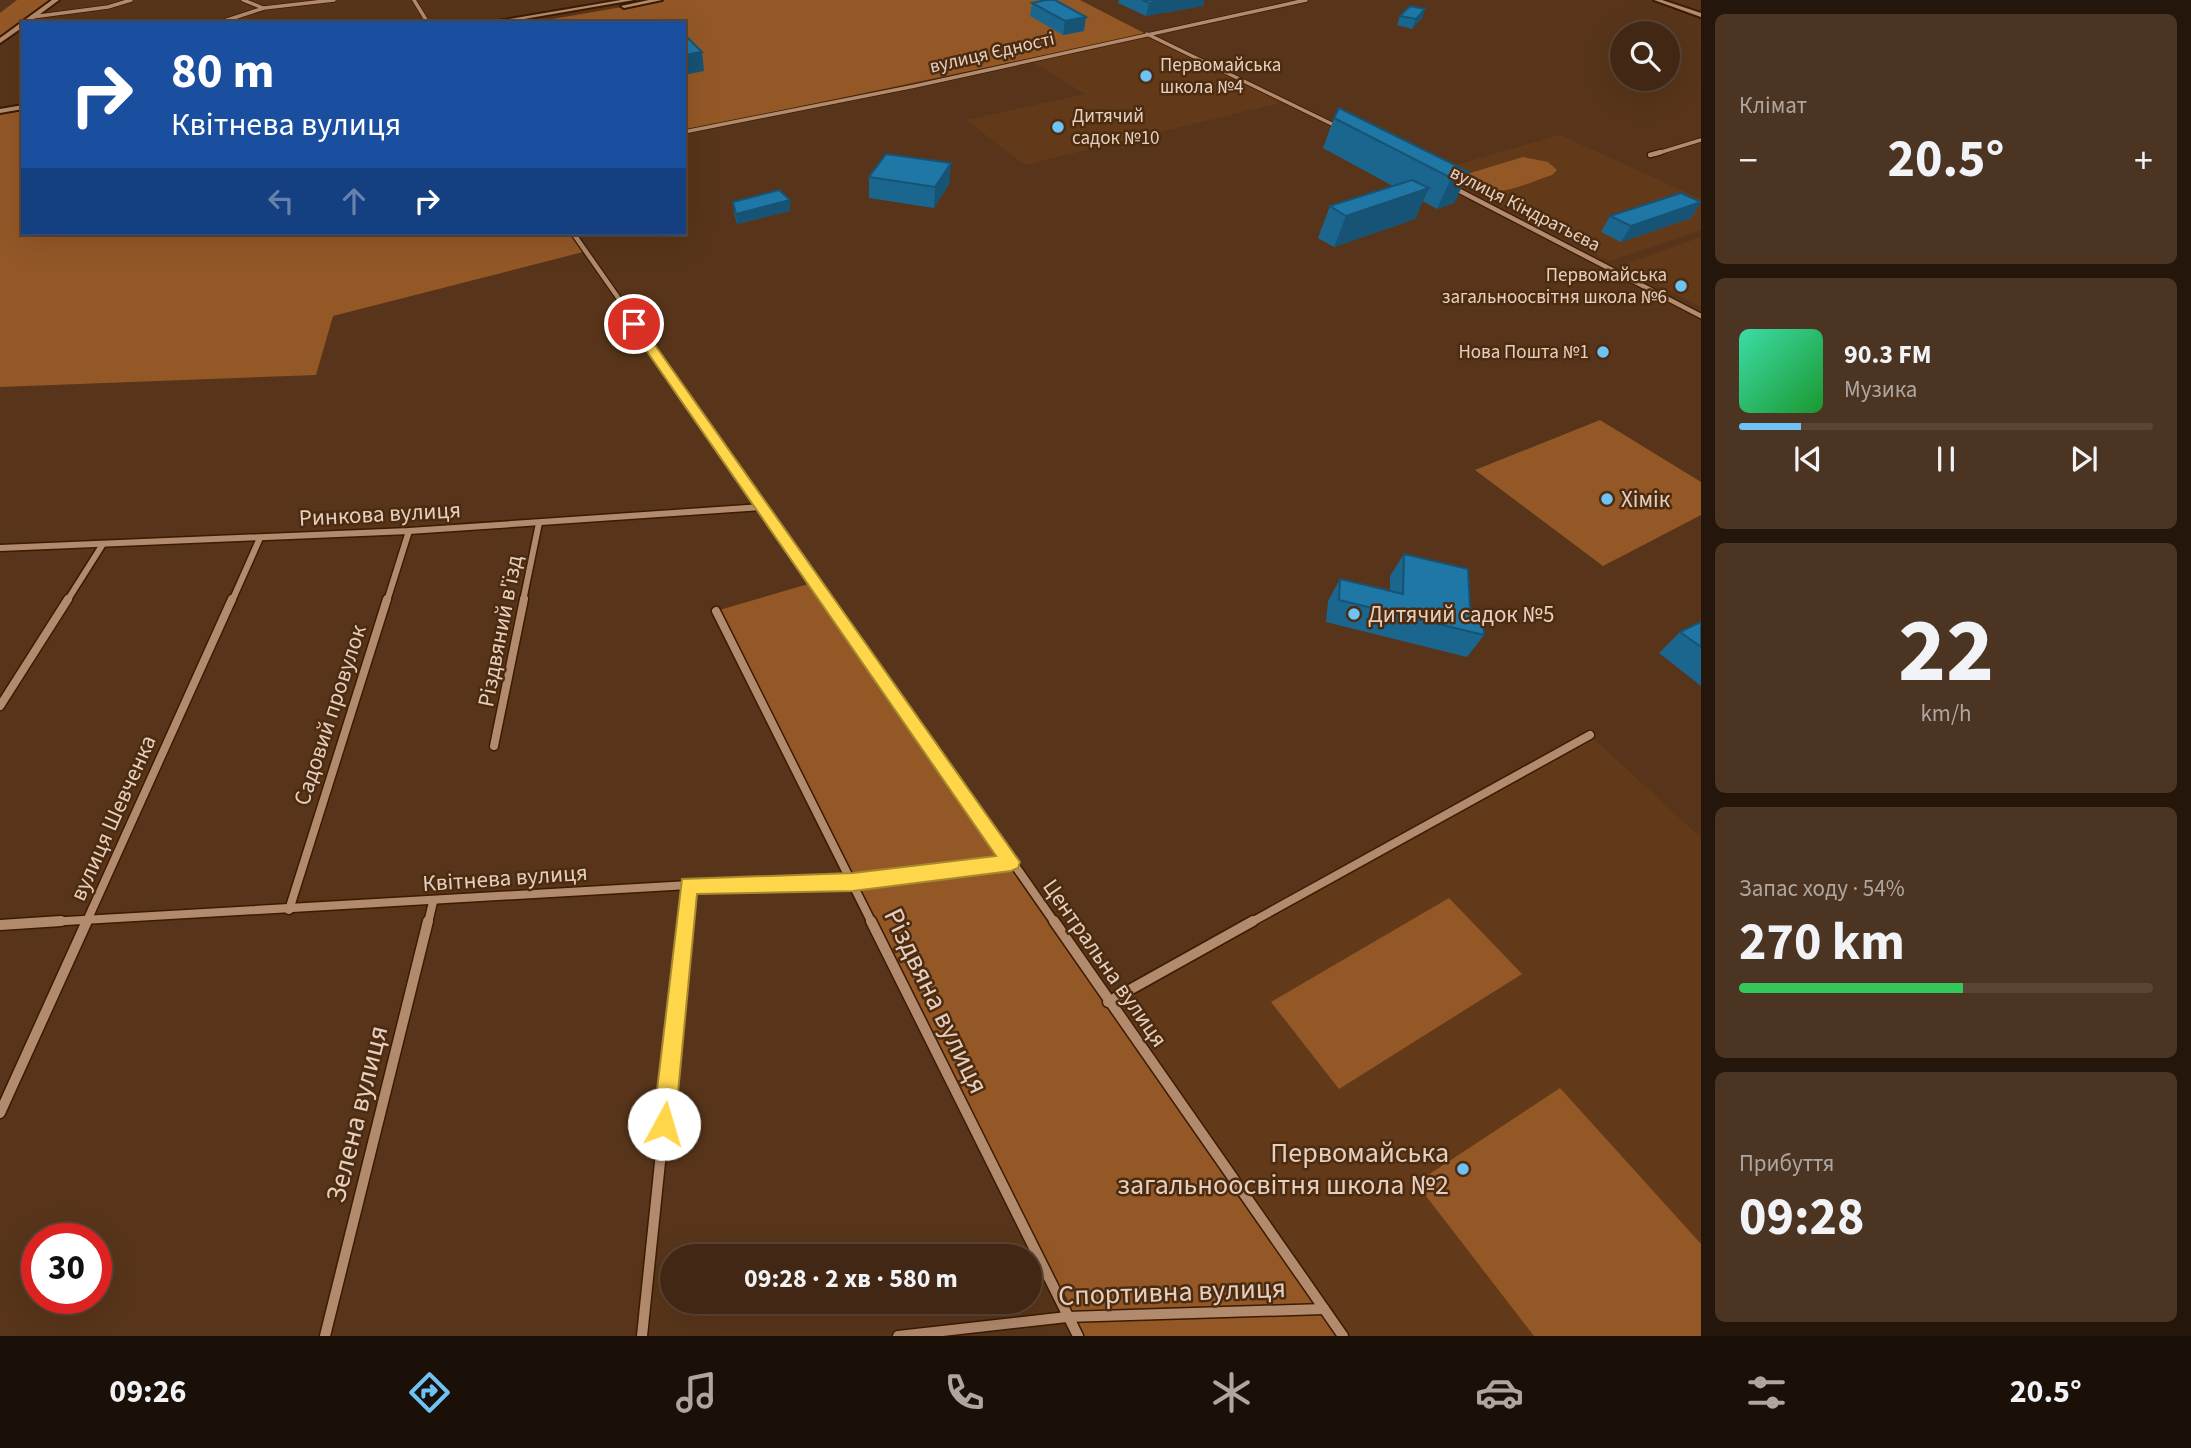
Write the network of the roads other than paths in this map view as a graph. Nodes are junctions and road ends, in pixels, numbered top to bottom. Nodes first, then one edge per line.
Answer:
1 (56, 0) edge
2 (131, 0) edge
3 (243, 0) edge
4 (334, 0) edge
5 (414, 0) edge
6 (631, 0) edge
7 (659, 0) edge
8 (1306, 0) edge
9 (1657, 0) edge
10 (1674, 0) edge
11 (264, 8) junction
12 (1701, 9) edge
13 (1701, 15) edge
14 (32, 17) junction
15 (27, 21) edge
16 (224, 21) edge
17 (427, 21) edge
18 (501, 21) edge
19 (538, 21) edge
20 (21, 25) edge
21 (1146, 34) junction
22 (0, 41) edge
23 (21, 99) edge
24 (0, 102) edge
25 (21, 107) edge
26 (0, 111) edge
27 (686, 132) edge
28 (1348, 133) edge
29 (1701, 140) edge
30 (1650, 155) dead end
31 (1444, 183) edge
32 (574, 235) edge
33 (1701, 316) edge
34 (762, 507) junction
35 (539, 523) junction
36 (409, 531) junction
37 (260, 538) junction
38 (103, 544) junction
39 (0, 548) edge
40 (716, 611) dead end
41 (0, 706) edge
42 (1590, 735) dead end
43 (494, 746) dead end
44 (1011, 862) junction
45 (853, 882) junction
46 (689, 886) junction
47 (433, 902) junction
48 (289, 910) junction
49 (89, 919) junction
50 (0, 925) edge
51 (1108, 1002) junction
52 (0, 1113) edge
53 (1324, 1309) junction
54 (1068, 1317) junction
55 (325, 1336) edge
56 (642, 1336) edge
57 (898, 1336) edge
58 (1078, 1336) edge
59 (1343, 1336) edge

1 - 14 street
2 - 14 street
3 - 11 street
4 - 11 street
5 - 17 street
6 - 18 street
7 - 19 street
8 - 21 street, вулиця Єдності
9 - 13 street
10 - 12 street
11 - 16 street
14 - 15 street
20 - 22 street
21 - 27 street, вулиця Єдності
21 - 28 street
23 - 24 street
25 - 26 street
29 - 30 street
31 - 33 street, вулиця Кіндратьєва
32 - 34 street, Центральна вулиця
34 - 35 street, Ринкова вулиця
34 - 44 street, Центральна вулиця
35 - 36 street, Ринкова вулиця
35 - 43 street, Різдвяний в'їзд
36 - 37 street, Ринкова вулиця
36 - 48 street, Садовий провулок
37 - 38 street, Ринкова вулиця
37 - 49 street, вулиця Шевченка
38 - 39 street, Ринкова вулиця
38 - 41 street
40 - 45 street, Різдвяна вулиця
42 - 51 street
44 - 45 street, Квітнева вулиця
44 - 51 street, Центральна вулиця
45 - 46 street, Квітнева вулиця
45 - 54 street, Різдвяна вулиця
46 - 47 street, Квітнева вулиця
46 - 56 street
47 - 48 street, Квітнева вулиця
47 - 55 street, Зелена вулиця
48 - 49 street, Квітнева вулиця
49 - 50 street, Квітнева вулиця
49 - 52 street, вулиця Шевченка
51 - 53 street, Центральна вулиця
53 - 54 street, Спортивна вулиця
53 - 59 street, Центральна вулиця
54 - 57 street, Спортивна вулиця
54 - 58 street, Різдвяна вулиця

